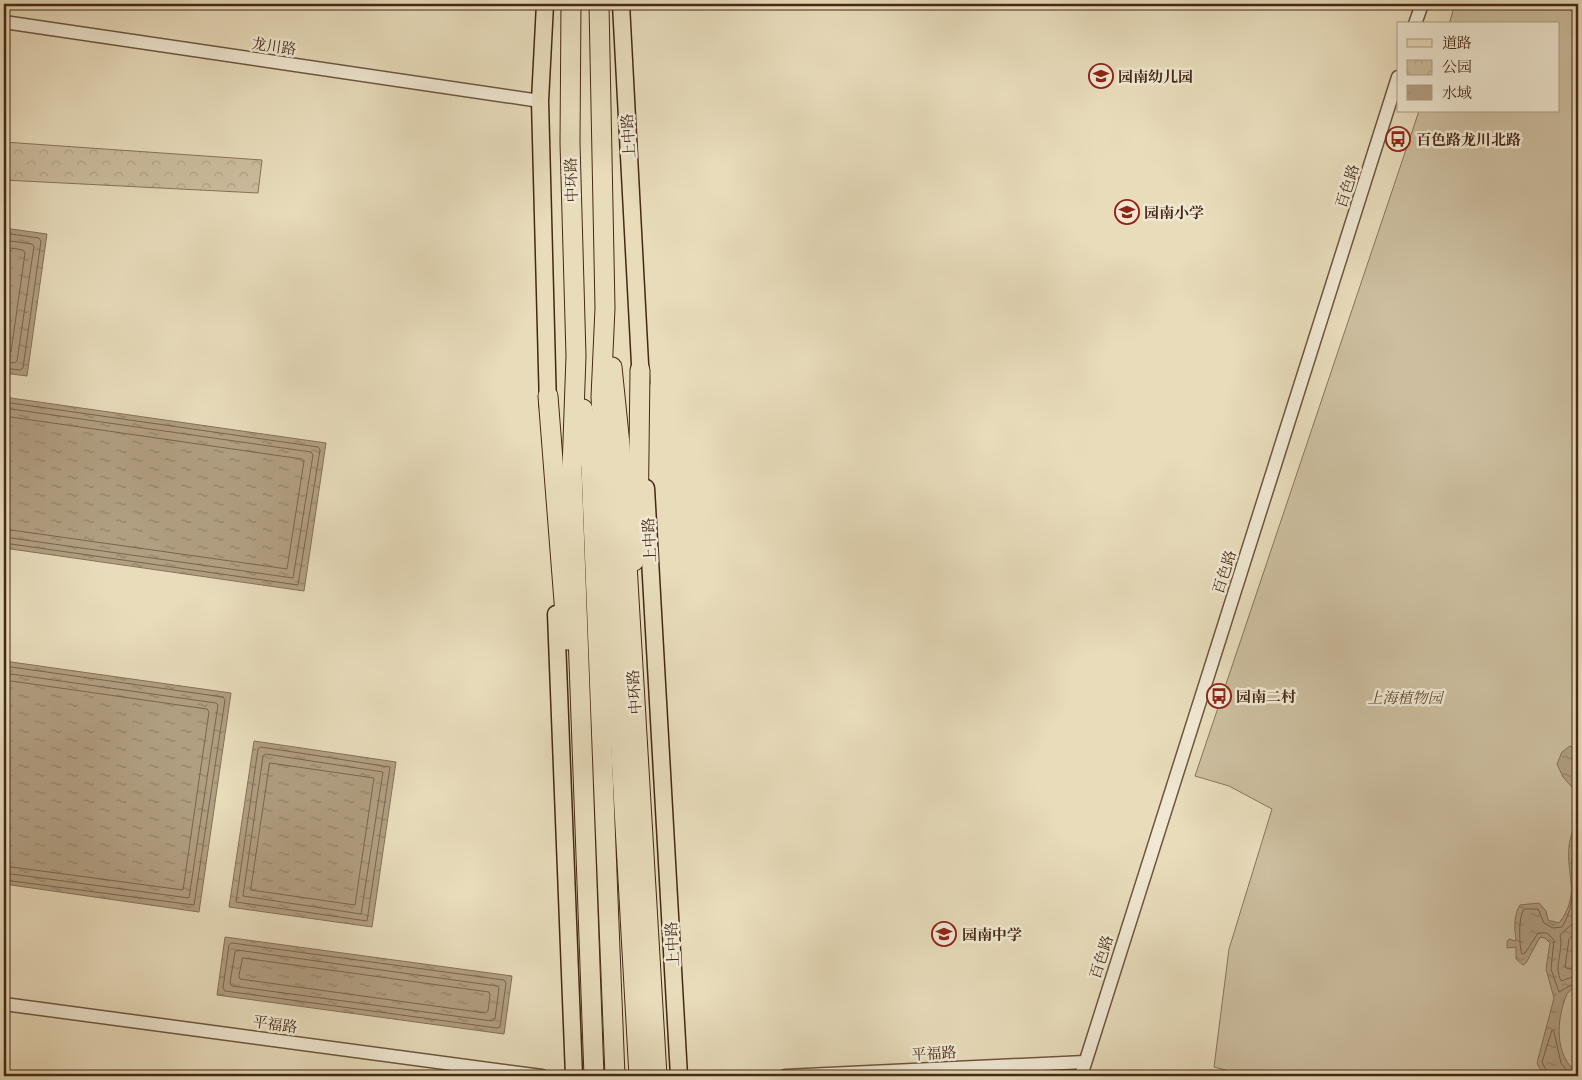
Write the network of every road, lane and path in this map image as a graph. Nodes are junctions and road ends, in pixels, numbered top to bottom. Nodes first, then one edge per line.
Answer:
1 (545, 4) edge
2 (571, 4) edge
3 (599, 4) edge
4 (621, 4) edge
5 (1422, 4) edge
6 (4, 22) edge
7 (1416, 22) edge
8 (1397, 80) edge
9 (540, 101) junction
10 (640, 370) junction
11 (548, 396) junction
12 (601, 547) junction
13 (628, 602) junction
14 (588, 905) junction
15 (4, 1004) edge
16 (1085, 1062) junction
17 (542, 1076) edge
18 (574, 1076) edge
19 (594, 1076) edge
20 (615, 1076) edge
21 (640, 1076) edge
22 (657, 1076) edge
23 (679, 1076) edge
24 (785, 1076) edge
25 (1081, 1076) edge

1 - 9 main road
2 - 12 highway, 中环路
3 - 12 highway, 中环路
4 - 10 main road, 上中路
5 - 7 street
6 - 9 street, 龙川路
8 - 16 street, 百色路
9 - 11 main road
10 - 13 highway
10 - 23 main road, 上中路
11 - 14 highway
11 - 18 main road
12 - 13 highway, 中环路
12 - 14 highway, 中环路
12 - 20 highway, 中环路
12 - 21 highway, 中环路
13 - 22 highway, 中环路
14 - 19 highway, 中环路
15 - 17 street, 平福路
16 - 24 street, 平福路
16 - 25 street, 百色路

